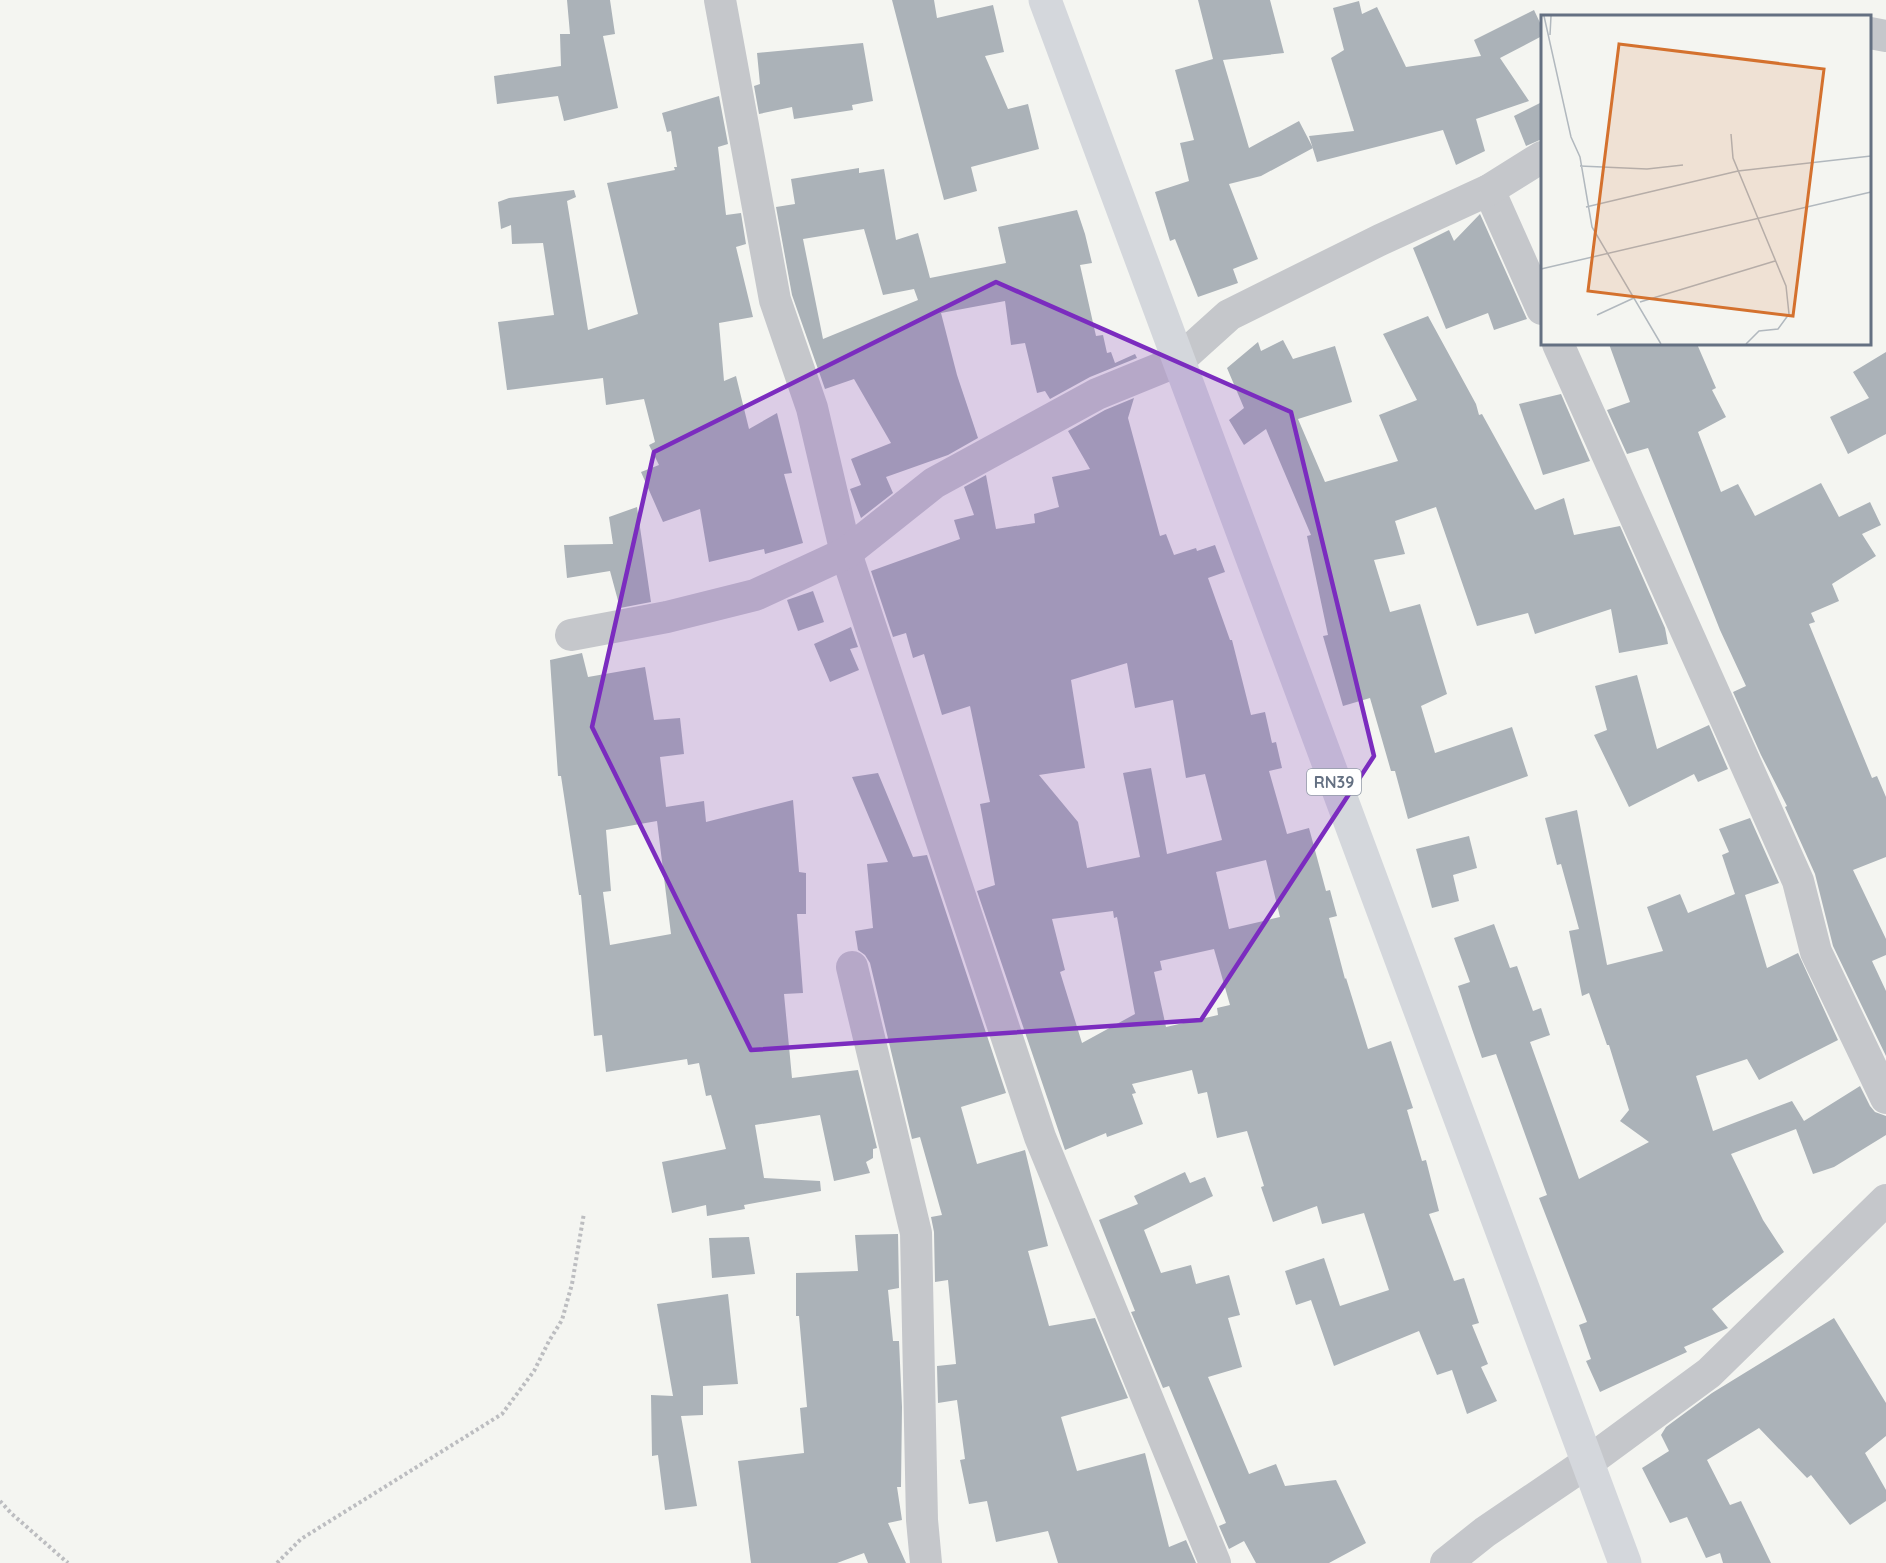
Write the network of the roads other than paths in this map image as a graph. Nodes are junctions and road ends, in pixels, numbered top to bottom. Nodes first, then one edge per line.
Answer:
1 (720, 0) edge
2 (1045, 0) edge
3 (1871, 33) edge
4 (1886, 36) edge
5 (1541, 158) edge
6 (1489, 190) junction
7 (1541, 307) edge
8 (1558, 345) edge
9 (1178, 361) junction
10 (846, 553) junction
11 (571, 635) dead end
12 (852, 967) dead end
13 (1886, 1098) edge
14 (1885, 1202) edge
15 (1588, 1462) junction
16 (926, 1563) edge
17 (1215, 1563) edge
18 (1446, 1563) edge
19 (1625, 1563) edge

1 - 10 street
2 - 9 highway, RN39
3 - 4 street
5 - 6 street
6 - 7 street
6 - 9 street
8 - 13 street
9 - 10 street
9 - 15 highway, RN39
10 - 11 street
10 - 17 street
12 - 16 street
14 - 15 street
15 - 18 street
15 - 19 highway, RN39

